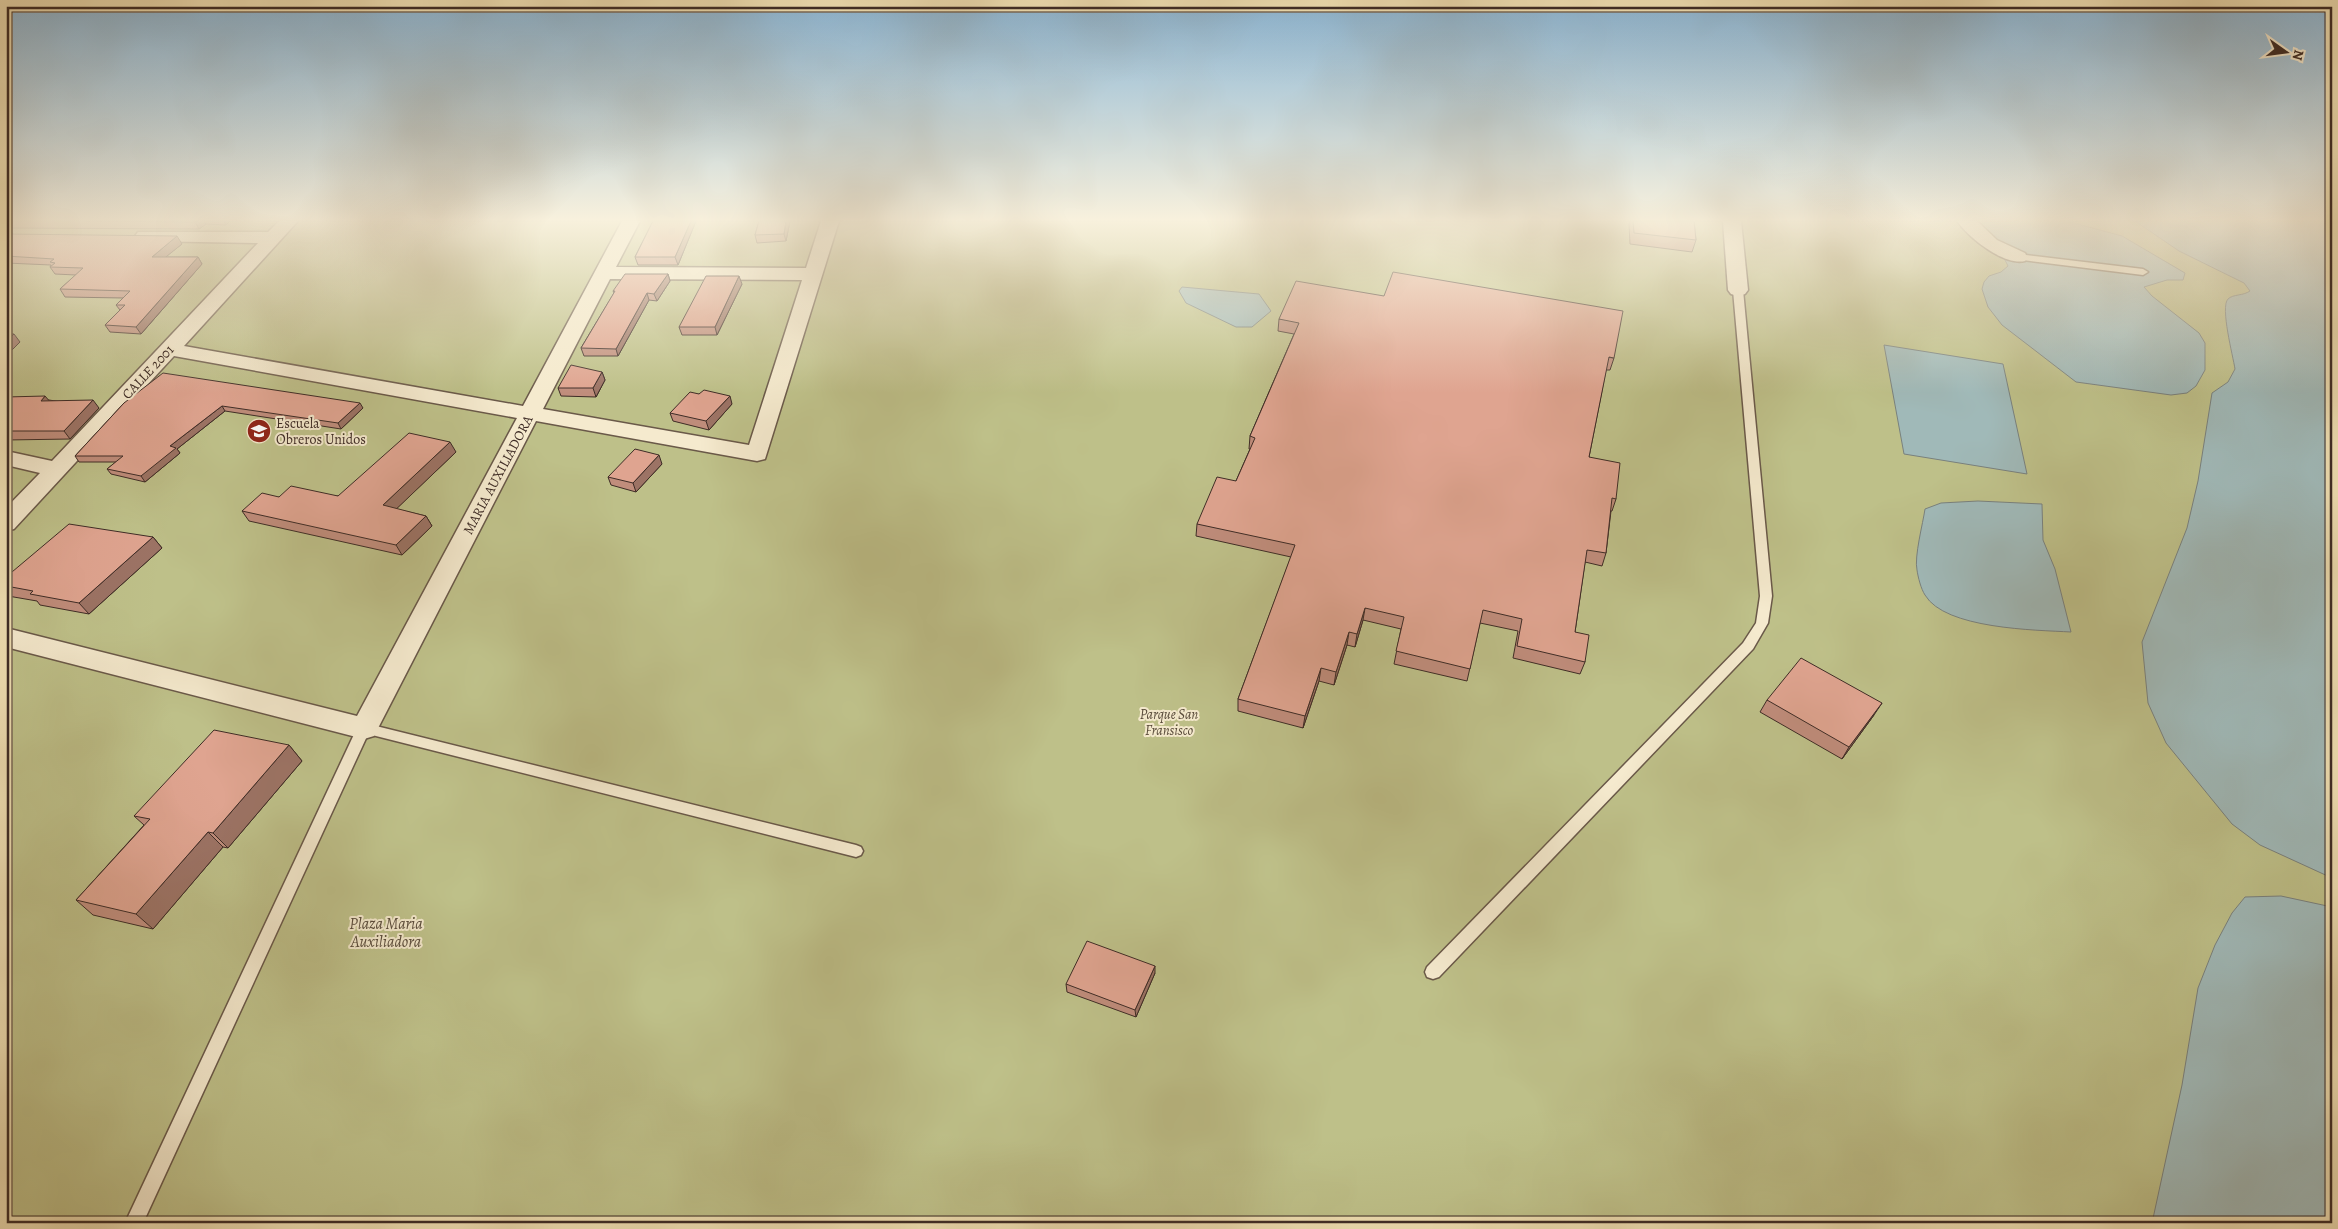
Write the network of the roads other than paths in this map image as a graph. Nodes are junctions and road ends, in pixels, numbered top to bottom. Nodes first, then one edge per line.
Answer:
1 (235, 278) edge
2 (601, 278) edge
3 (812, 278) edge
4 (1737, 278) edge
5 (1738, 290) joint
6 (169, 349) junction
7 (529, 415) junction
8 (6, 458) edge
9 (57, 469) junction
10 (6, 523) edge
11 (6, 638) edge
12 (364, 728) junction
13 (856, 851) dead end
14 (1433, 972) dead end
15 (134, 1223) edge

1 - 6 street, CALLE 2001
2 - 7 street, MARIA AUXILIADORA
3 - 7 street
4 - 5 street
5 - 14 lane
6 - 7 street
6 - 9 street, CALLE 2001
7 - 12 street, MARIA AUXILIADORA
8 - 9 street
9 - 10 street, CALLE 2001
11 - 12 street
12 - 13 lane
12 - 15 lane

